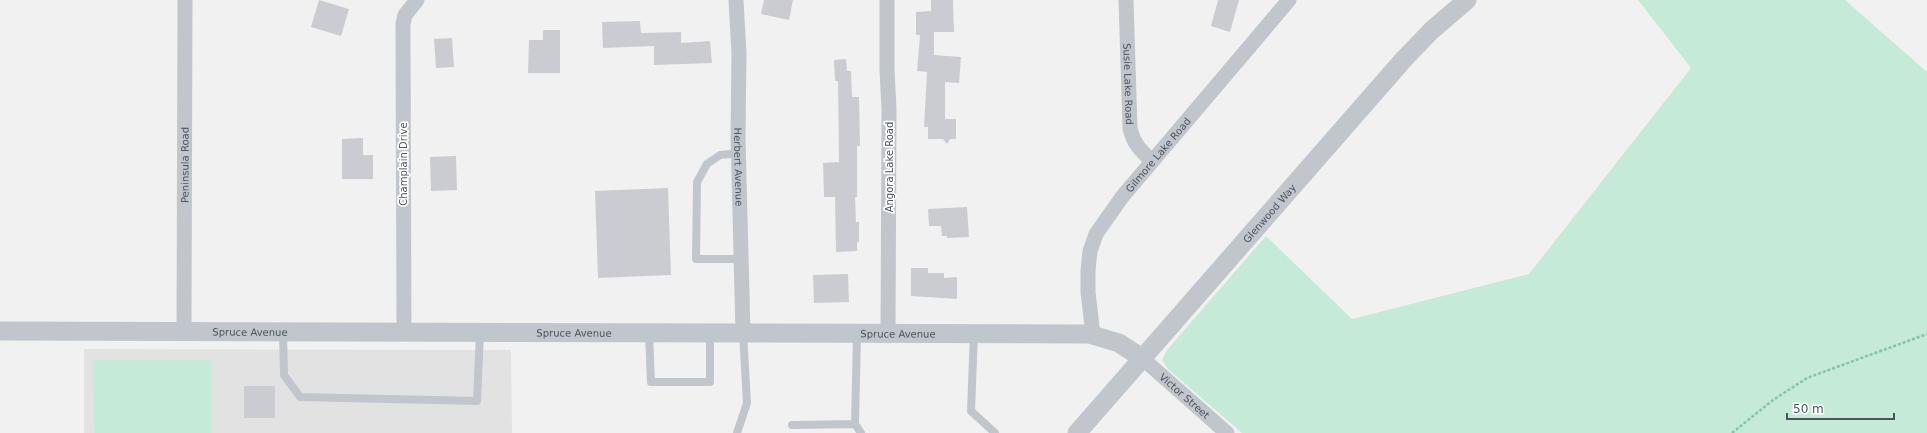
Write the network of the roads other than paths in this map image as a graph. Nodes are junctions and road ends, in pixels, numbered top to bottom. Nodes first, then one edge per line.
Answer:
1 (185, 0) edge
2 (417, 0) edge
3 (736, 0) edge
4 (887, 0) edge
5 (1126, 0) edge
6 (1289, 0) edge
7 (1467, 0) edge
8 (739, 152) junction
9 (1152, 161) junction
10 (741, 258) junction
11 (0, 331) edge
12 (184, 331) junction
13 (283, 331) junction
14 (404, 332) junction
15 (480, 332) junction
16 (649, 333) junction
17 (710, 333) junction
18 (743, 333) junction
19 (858, 334) junction
20 (888, 334) junction
21 (974, 334) junction
22 (1094, 335) junction
23 (1142, 358) junction
24 (855, 424) junction
25 (792, 425) dead end
26 (737, 433) edge
27 (861, 433) edge
28 (994, 433) edge
29 (1077, 433) edge
30 (1227, 433) edge

1 - 12 street, Peninsula Road
2 - 14 street, Champlain Drive
3 - 8 street, Herbert Avenue
4 - 20 street, Angora Lake Road
5 - 9 street, Susie Lake Road
6 - 9 street, Gilmore Lake Road
7 - 23 street, Glenwood Way
8 - 10 street, Herbert Avenue
8 - 10 lane
9 - 22 street, Gilmore Lake Road
10 - 18 street, Herbert Avenue
11 - 12 street, Spruce Avenue
12 - 13 street, Spruce Avenue
13 - 14 street, Spruce Avenue
13 - 15 lane
14 - 15 street, Spruce Avenue
15 - 16 street, Spruce Avenue
16 - 17 street, Spruce Avenue
16 - 17 lane
17 - 18 street, Spruce Avenue
18 - 19 street, Spruce Avenue
18 - 26 lane
19 - 20 street, Spruce Avenue
19 - 24 lane
20 - 21 street, Spruce Avenue
21 - 22 street, Spruce Avenue
21 - 28 lane
22 - 23 street, Spruce Avenue
23 - 29 street, Glenwood Way
23 - 30 street, Victor Street
24 - 25 lane
24 - 27 lane

